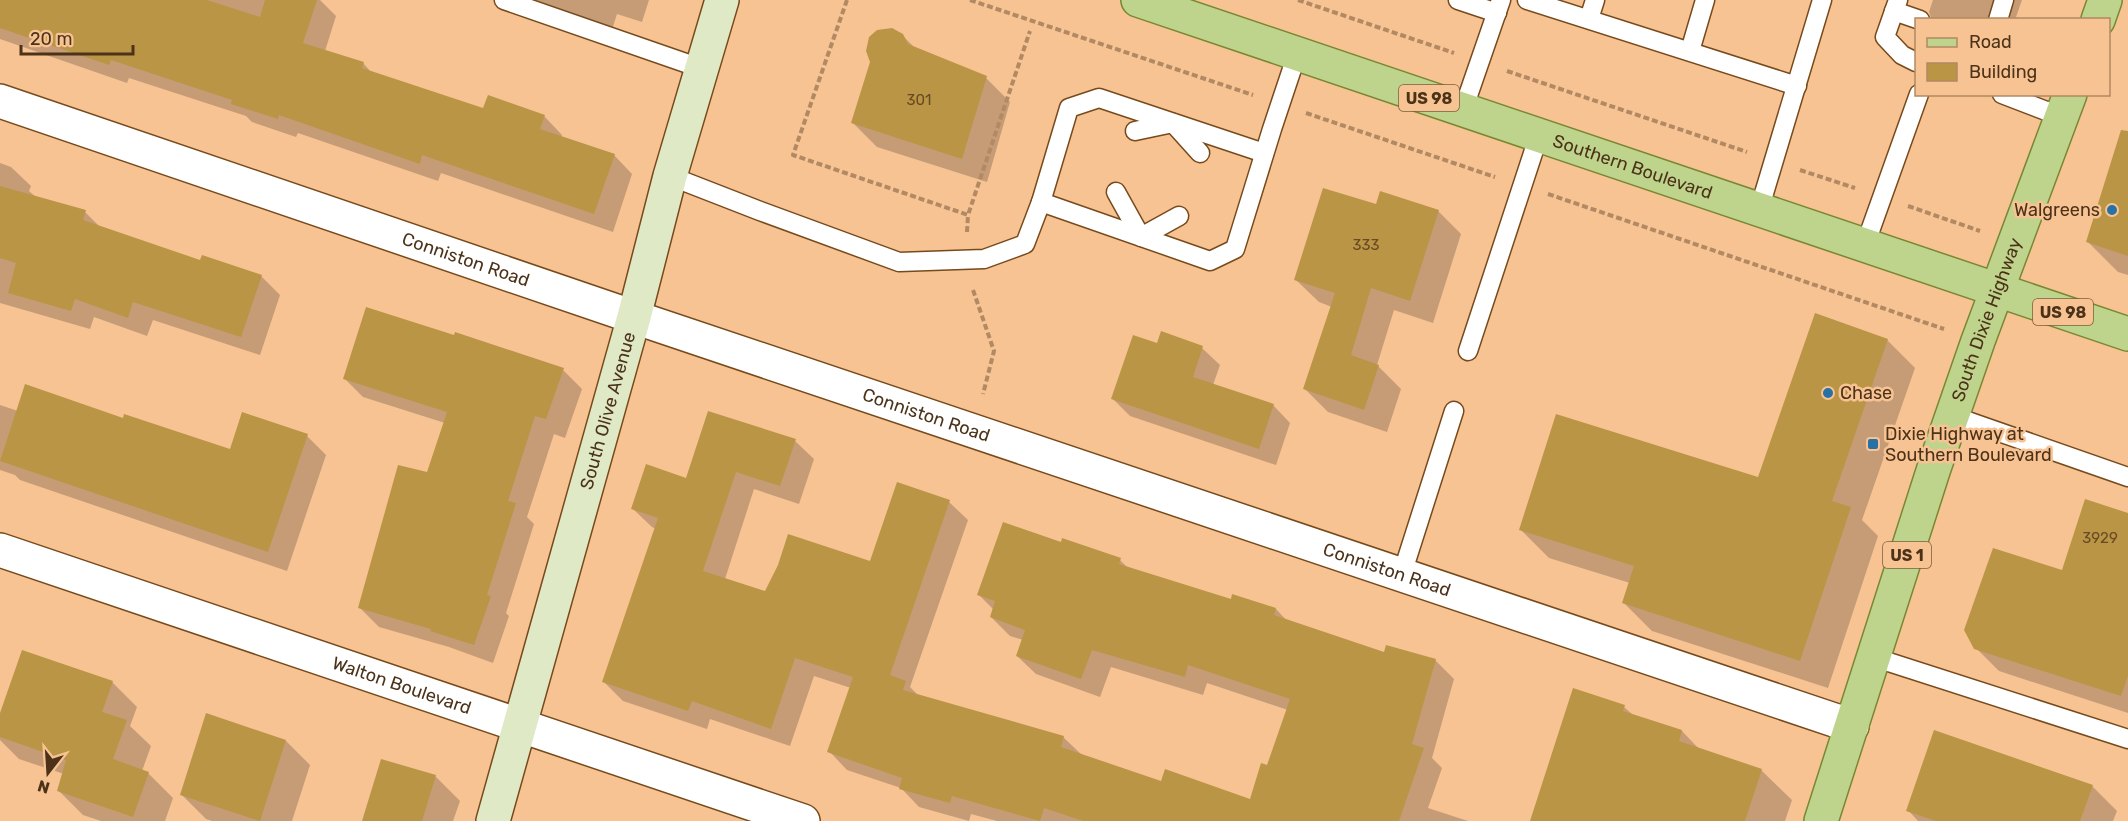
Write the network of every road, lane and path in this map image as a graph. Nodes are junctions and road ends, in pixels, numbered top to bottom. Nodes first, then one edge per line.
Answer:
1 (504, 0) edge
2 (722, 0) edge
3 (847, 0) edge
4 (970, 0) edge
5 (1138, 0) edge
6 (1298, 0) edge
7 (1458, 0) edge
8 (1527, 0) edge
9 (1596, 0) edge
10 (1705, 0) edge
11 (1822, 0) edge
12 (2004, 0) edge
13 (2105, 0) edge
14 (1896, 5) edge
15 (1499, 6) edge
16 (1917, 18) edge
17 (1999, 18) edge
18 (2099, 18) edge
19 (1589, 19) junction
20 (1030, 31) dead end
21 (1690, 51) junction
22 (1297, 54) junction
23 (1915, 61) edge
24 (1480, 62) junction
25 (703, 69) junction
26 (1797, 86) junction
27 (1918, 96) edge
28 (2013, 96) edge
29 (0, 101) edge
30 (1280, 104) junction
31 (2066, 106) edge
32 (1463, 110) junction
33 (1173, 123) junction
34 (1135, 131) dead end
35 (1539, 135) junction
36 (1200, 153) dead end
37 (1264, 153) junction
38 (1774, 161) junction
39 (670, 176) junction
40 (1522, 186) junction
41 (1116, 192) dead end
42 (1882, 197) junction
43 (1041, 202) junction
44 (1759, 210) junction
45 (968, 215) junction
46 (1179, 216) dead end
47 (967, 237) dead end
48 (1141, 237) junction
49 (2015, 243) junction
50 (1865, 245) junction
51 (973, 290) dead end
52 (1997, 290) junction
53 (634, 316) junction
54 (2128, 334) edge
55 (1978, 341) junction
56 (1468, 351) dead end
57 (983, 394) dead end
58 (1454, 411) dead end
59 (1953, 416) junction
60 (2128, 477) edge
61 (0, 550) edge
62 (1402, 574) junction
63 (1874, 657) junction
64 (1852, 726) junction
65 (520, 727) junction
66 (2128, 740) edge
67 (493, 821) edge
68 (803, 821) edge
69 (1821, 821) edge

1 - 25 lane
2 - 25 street, South Olive Avenue
3 - 45 path
4 - 30 path
5 - 22 main road, Southern Boulevard / US 98
6 - 24 path
7 - 15 lane
8 - 19 lane
9 - 19 lane
10 - 21 lane
11 - 26 lane
12 - 17 lane
13 - 18 main road
14 - 16 lane
14 - 23 lane
15 - 24 lane
19 - 21 lane
20 - 45 path
21 - 26 lane
22 - 30 lane
22 - 32 main road, Southern Boulevard / US 98
24 - 32 lane
24 - 38 path
25 - 39 street, South Olive Avenue
26 - 38 lane
27 - 42 lane
28 - 31 lane
29 - 53 street, Conniston Road
30 - 37 lane
30 - 40 path
31 - 49 main road, South Dixie Highway / US 1
32 - 35 main road, Southern Boulevard / US 98
33 - 34 lane
33 - 36 lane
33 - 37 lane
33 - 43 lane
35 - 40 lane
35 - 44 main road, Southern Boulevard / US 98
37 - 48 lane
38 - 42 path
38 - 44 lane
39 - 43 lane
39 - 53 street, South Olive Avenue
40 - 55 path
40 - 56 lane
41 - 48 lane
42 - 49 path
42 - 50 lane
43 - 48 lane
44 - 50 main road, Southern Boulevard / US 98
45 - 47 path
46 - 48 lane
49 - 52 main road, South Dixie Highway / US 1
50 - 52 main road, Southern Boulevard / US 98
51 - 57 path
52 - 54 main road, Southern Boulevard / US 98
52 - 55 main road, South Dixie Highway / US 1
53 - 62 street, Conniston Road
53 - 65 street, South Olive Avenue
55 - 59 main road, South Dixie Highway / US 1
58 - 62 lane
59 - 60 lane
59 - 63 main road, South Dixie Highway / US 1
61 - 65 street, Walton Boulevard
62 - 64 street, Conniston Road
63 - 64 main road, South Dixie Highway / US 1
63 - 66 lane
64 - 69 main road, South Dixie Highway / US 1
65 - 67 street, South Olive Avenue
65 - 68 street, Walton Boulevard

